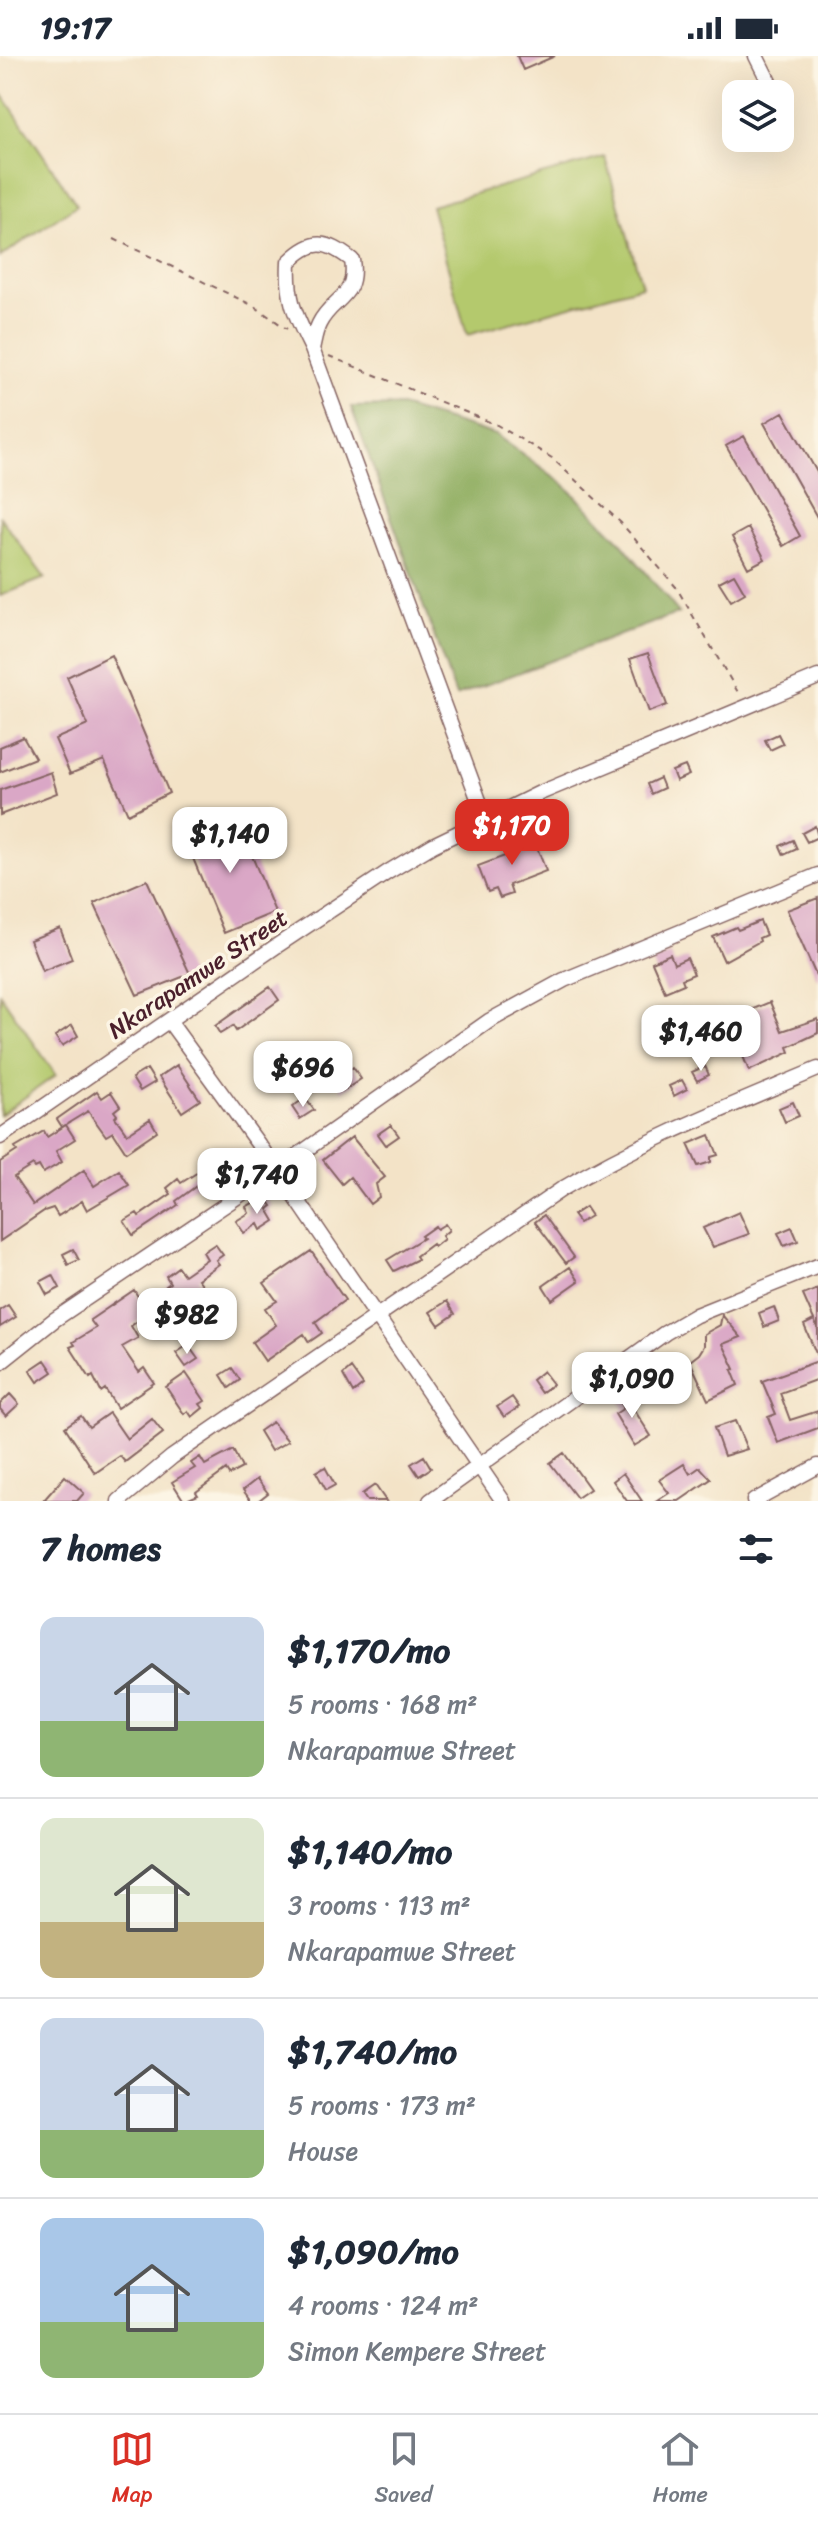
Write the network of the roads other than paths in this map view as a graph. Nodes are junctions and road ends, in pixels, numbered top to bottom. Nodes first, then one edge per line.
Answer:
1 (756, 56) edge
2 (768, 80) edge
3 (312, 349) junction
4 (818, 677) edge
5 (485, 817) junction
6 (818, 875) edge
7 (169, 1021) junction
8 (818, 1069) edge
9 (0, 1137) edge
10 (277, 1170) junction
11 (818, 1266) edge
12 (375, 1315) junction
13 (0, 1363) edge
14 (818, 1466) edge
15 (480, 1467) junction
16 (119, 1501) edge
17 (430, 1501) edge
18 (503, 1501) edge
19 (754, 1501) edge

1 - 2 street
3 - 3 street
3 - 5 street
4 - 5 street, Nkarapamwe Street
5 - 7 street, Nkarapamwe Street
6 - 10 street
7 - 9 street, Nkarapamwe Street
7 - 10 street
8 - 12 street
10 - 12 street
10 - 13 street
11 - 15 street
12 - 15 street
12 - 16 street
14 - 19 street
15 - 17 street
15 - 18 street

